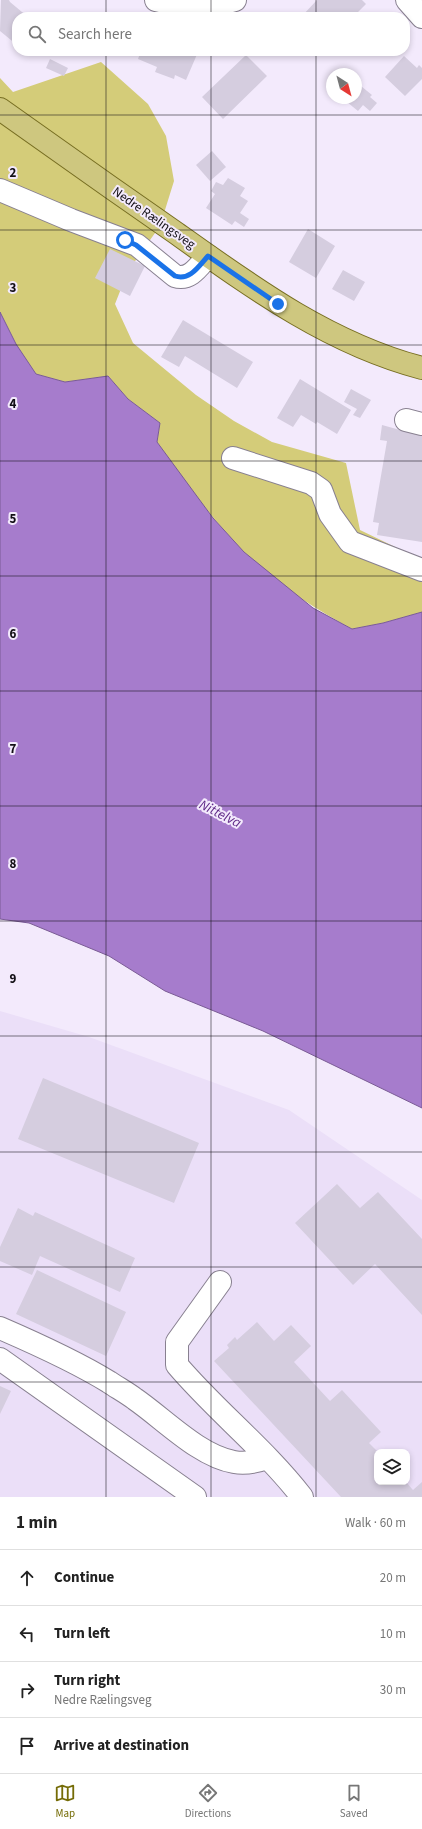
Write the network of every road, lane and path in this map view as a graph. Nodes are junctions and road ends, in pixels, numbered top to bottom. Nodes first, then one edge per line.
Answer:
1 (156, 0) edge
2 (235, 0) edge
3 (406, 0) edge
4 (422, 17) edge
5 (0, 109) edge
6 (0, 190) edge
7 (208, 256) junction
8 (422, 368) edge
9 (234, 458) dead end
10 (422, 570) edge
11 (220, 1282) dead end
12 (0, 1328) edge
13 (0, 1358) edge
14 (267, 1458) junction
15 (195, 1497) edge
16 (302, 1497) edge

1 - 2 street
3 - 4 street
5 - 7 main road, Nedre Rælingsveg
6 - 7 street
7 - 8 main road, Nedre Rælingsveg
9 - 10 street
11 - 14 street
12 - 14 street
13 - 15 street
14 - 16 street

